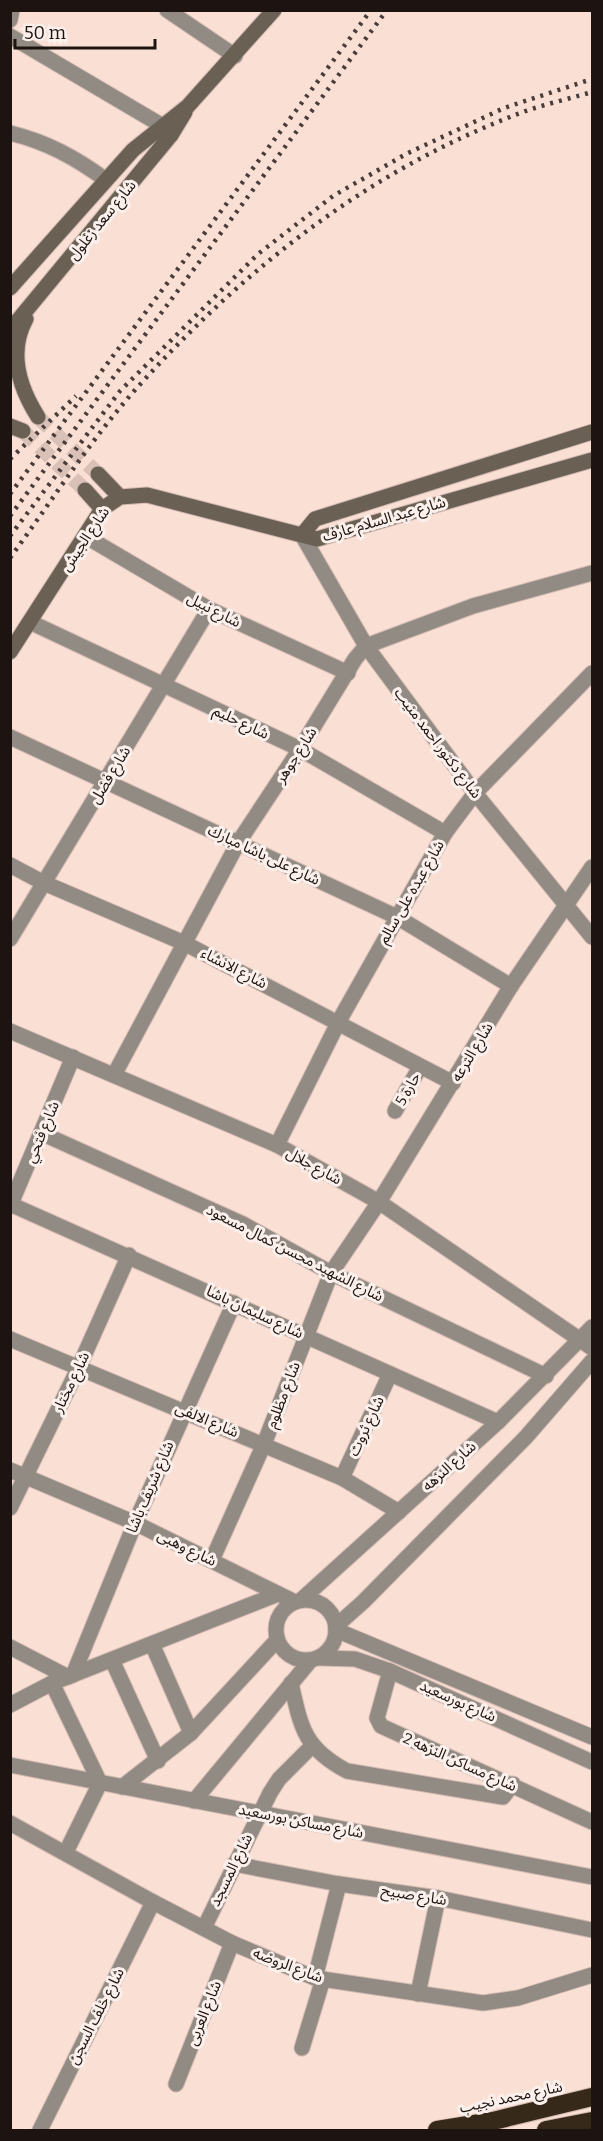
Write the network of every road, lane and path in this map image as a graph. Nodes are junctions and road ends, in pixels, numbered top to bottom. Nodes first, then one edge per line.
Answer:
1 (12, 10) edge
2 (167, 10) edge
3 (269, 13) edge
4 (10, 20) edge
5 (10, 36) edge
6 (235, 56) junction
7 (166, 130) junction
8 (10, 133) edge
9 (106, 180) junction
10 (10, 288) edge
11 (33, 304) junction
12 (10, 330) edge
13 (38, 417) tunnel mouth
14 (592, 432) edge
15 (592, 460) edge
16 (98, 474) tunnel mouth
17 (85, 490) tunnel mouth
18 (120, 497) junction
19 (102, 509) junction
20 (302, 535) junction
21 (85, 536) junction
22 (592, 573) edge
23 (209, 609) junction
24 (30, 622) junction
25 (366, 646) junction
26 (10, 652) edge
27 (348, 673) junction
28 (592, 673) edge
29 (163, 686) junction
30 (10, 737) edge
31 (300, 749) junction
32 (106, 781) junction
33 (475, 792) junction
34 (445, 833) junction
35 (238, 843) junction
36 (10, 865) edge
37 (592, 867) edge
38 (44, 883) junction
39 (567, 902) junction
40 (397, 917) junction
41 (592, 937) edge
42 (10, 939) edge
43 (184, 943) junction
44 (511, 986) junction
45 (339, 1021) junction
46 (10, 1031) edge
47 (74, 1057) junction
48 (420, 1066) junction
49 (114, 1075) junction
50 (453, 1083) junction
51 (395, 1111) dead end
52 (41, 1134) junction
53 (277, 1145) junction
54 (379, 1202) junction
55 (11, 1205) edge
56 (129, 1255) junction
57 (331, 1273) junction
58 (234, 1303) junction
59 (305, 1336) junction
60 (10, 1338) edge
61 (589, 1338) edge
62 (592, 1361) edge
63 (78, 1369) junction
64 (390, 1374) junction
65 (546, 1376) junction
66 (184, 1410) junction
67 (498, 1422) junction
68 (264, 1444) junction
69 (17, 1473) edge
70 (342, 1478) junction
71 (10, 1508) edge
72 (399, 1512) junction
73 (135, 1522) junction
74 (212, 1560) junction
75 (278, 1594) junction
76 (298, 1601) junction
77 (336, 1628) junction
78 (276, 1640) junction
79 (152, 1644) junction
80 (10, 1647) edge
81 (315, 1659) junction
82 (112, 1660) junction
83 (390, 1671) junction
84 (70, 1676) junction
85 (52, 1683) junction
86 (291, 1683) junction
87 (10, 1705) edge
88 (191, 1732) junction
89 (592, 1737) edge
90 (312, 1746) junction
91 (158, 1761) junction
92 (592, 1762) edge
93 (10, 1765) edge
94 (100, 1783) junction
95 (513, 1784) junction
96 (122, 1787) junction
97 (194, 1801) junction
98 (259, 1813) junction
99 (592, 1822) edge
100 (10, 1823) edge
101 (66, 1852) junction
102 (234, 1864) junction
103 (592, 1877) edge
104 (339, 1884) junction
105 (438, 1898) junction
106 (153, 1902) junction
107 (204, 1928) junction
108 (592, 1930) edge
109 (232, 1943) junction
110 (592, 1976) edge
111 (319, 1978) junction
112 (418, 1994) junction
113 (302, 2048) dead end
114 (176, 2084) dead end
115 (592, 2097) edge
116 (592, 2121) edge
117 (40, 2130) edge
118 (437, 2130) edge
119 (546, 2130) edge

1 - 4 street
2 - 6 street
3 - 6 main road, شارع سعد زغلول
5 - 7 street
6 - 7 main road, شارع سعد زغلول
7 - 9 main road, شارع سعد زغلول
7 - 11 main road, شارع سعد زغلول
8 - 9 street
9 - 10 main road, شارع سعد زغلول
11 - 12 main road, شارع سعد زغلول
11 - 13 main road
14 - 20 main road, شارع عبد السلام عارف
15 - 20 main road, شارع عبد السلام عارف
16 - 18 main road
17 - 19 main road
18 - 19 main road, شارع الجيش
18 - 20 main road, شارع الجيش
19 - 21 main road, شارع الجيش
20 - 25 street, شارع دكتور احمد منيب
21 - 23 street, شارع نبيل
21 - 24 main road, شارع الجيش
22 - 25 street
23 - 27 street, شارع نبيل
23 - 29 street, شارع فضل
24 - 26 main road, شارع الجيش
24 - 29 street, شارع حليم
25 - 27 street, شارع جوهر
25 - 33 street, شارع دكتور احمد منيب
27 - 31 street, شارع جوهر
28 - 33 street, شارع عبده على سالم
29 - 31 street, شارع حليم
29 - 32 street, شارع فضل
30 - 32 street, شارع على باشا مبارك
31 - 34 street, شارع حليم
31 - 35 street, شارع جوهر
32 - 35 street, شارع على باشا مبارك
32 - 38 street, شارع فضل
33 - 34 street, شارع عبده على سالم
33 - 39 street, شارع دكتور احمد منيب
34 - 40 street, شارع عبده على سالم
35 - 40 street, شارع على باشا مبارك
35 - 43 street, شارع جوهر
36 - 38 street, شارع الانشاء
37 - 39 street, شارع الترعه
38 - 42 street, شارع فضل
38 - 43 street, شارع الانشاء
39 - 41 street, شارع دكتور احمد منيب
39 - 44 street, شارع الترعه
40 - 44 street, شارع على باشا مبارك
40 - 45 street, شارع عبده على سالم
43 - 45 street, شارع الانشاء
43 - 49 street, شارع جوهر
44 - 50 street, شارع الترعه
45 - 48 street, شارع الانشاء
45 - 53 street, شارع عبده على سالم
46 - 47 street, شارع جلال
47 - 49 street, شارع جلال
47 - 52 street, شارع فتحي
48 - 50 street, شارع الانشاء
48 - 51 street, حارة 5
49 - 53 street, شارع جلال
50 - 54 street, شارع الترعه
52 - 55 street, شارع فتحي
52 - 57 street, شارع الشهيد محسن كمال مسعود
53 - 54 street, شارع جلال
54 - 57 street, شارع مظلوم
54 - 61 street, شارع جلال
55 - 56 street, شارع سليمان باشا
56 - 58 street, شارع سليمان باشا
56 - 63 street, شارع مختار
57 - 59 street, شارع مظلوم
57 - 65 street, شارع الشهيد محسن كمال مسعود
58 - 59 street, شارع سليمان باشا
58 - 66 street, شارع شريف باشا
59 - 64 street, شارع سليمان باشا
59 - 68 street, شارع مظلوم
60 - 63 street, شارع الالفى
61 - 65 street, شارع النزهه
62 - 77 street
63 - 66 street, شارع الالفى
63 - 69 street, شارع مختار
64 - 67 street, شارع سليمان باشا
64 - 70 street, شارع ثروت
65 - 67 street, شارع النزهه
66 - 68 street, شارع الالفى
66 - 73 street, شارع شريف باشا
67 - 72 street, شارع النزهه
68 - 70 street, شارع الالفى
68 - 74 street, شارع مظلوم
69 - 71 street, شارع مختار
69 - 73 street, شارع وهبى
70 - 72 street, شارع الالفى
72 - 76 street, شارع النزهه
73 - 74 street, شارع وهبى
73 - 84 street, شارع شريف باشا
74 - 75 street, شارع وهبى
75 - 76 street, شارع وهبى
75 - 79 street
76 - 77 street
76 - 78 street
77 - 81 street
77 - 89 street, شارع بورسعيد
78 - 81 street
78 - 88 street
79 - 82 street
79 - 88 street
80 - 84 street
81 - 83 street, شارع بورسعيد
81 - 86 street
82 - 84 street
82 - 91 street
83 - 92 street, شارع بورسعيد
83 - 95 street, شارع مساكن النزهه 2
84 - 85 street
85 - 87 street
85 - 94 street
86 - 90 street
86 - 97 street
88 - 91 street
90 - 95 street
90 - 98 street, شارع المسجد
91 - 96 street
93 - 94 street, شارع مساكن بورسعيد
94 - 96 street, شارع مساكن بورسعيد
94 - 101 street
95 - 99 street, شارع مساكن النزهه 2
96 - 97 street, شارع مساكن بورسعيد
97 - 98 street, شارع مساكن بورسعيد
98 - 102 street, شارع المسجد
98 - 103 street, شارع مساكن بورسعيد
100 - 101 street, شارع الروضه
101 - 106 street, شارع الروضه
102 - 104 street, شارع صبيح
102 - 107 street, شارع المسجد
104 - 105 street, شارع صبيح
104 - 111 street
105 - 108 street, شارع صبيح
105 - 112 street
106 - 107 street, شارع الروضه
106 - 117 street, شارع خلف السجن
107 - 109 street, شارع الروضه
109 - 111 street, شارع الروضه
109 - 114 street, شارع العربى
110 - 112 street, شارع الروضه
111 - 112 street, شارع الروضه
111 - 113 street
115 - 118 highway, شارع محمد نجيب
116 - 119 highway

